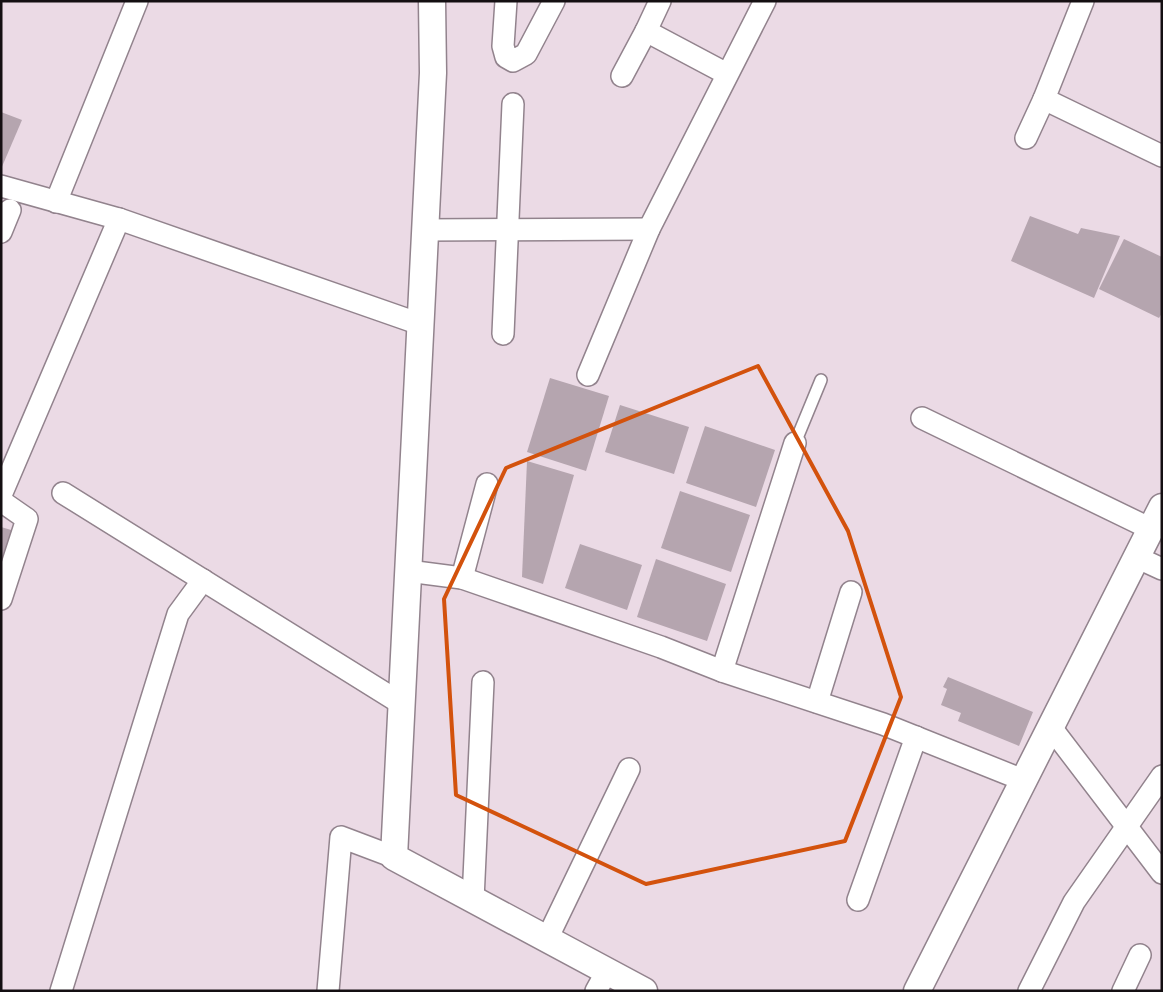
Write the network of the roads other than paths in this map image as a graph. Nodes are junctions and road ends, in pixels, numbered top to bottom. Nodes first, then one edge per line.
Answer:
1 (137, 1) edge
2 (432, 1) edge
3 (506, 1) edge
4 (554, 1) edge
5 (660, 1) edge
6 (765, 1) edge
7 (1083, 1) edge
8 (646, 31) junction
9 (727, 74) junction
10 (622, 76) dead end
11 (1044, 98) junction
12 (513, 104) dead end
13 (1026, 138) dead end
14 (1162, 156) edge
15 (1, 186) edge
16 (56, 202) junction
17 (10, 210) dead end
18 (119, 220) junction
19 (508, 229) junction
20 (649, 229) junction
21 (425, 230) junction
22 (1, 232) edge
23 (420, 324) junction
24 (504, 334) dead end
25 (588, 375) dead end
26 (821, 380) dead end
27 (922, 418) dead end
28 (796, 443) joint
29 (487, 484) dead end
30 (63, 493) dead end
31 (1, 495) edge
32 (1, 501) edge
33 (1156, 518) edge
34 (1136, 557) junction
35 (1162, 570) edge
36 (408, 571) junction
37 (462, 578) junction
38 (202, 580) junction
39 (851, 592) dead end
40 (1, 599) edge
41 (722, 671) junction
42 (483, 682) dead end
43 (817, 702) junction
44 (402, 704) junction
45 (1050, 726) junction
46 (916, 737) junction
47 (629, 769) dead end
48 (1162, 776) edge
49 (1023, 780) junction
50 (1127, 827) junction
51 (394, 858) junction
52 (1162, 873) edge
53 (473, 900) junction
54 (858, 900) dead end
55 (547, 939) junction
56 (1140, 954) dead end
57 (602, 981) edge
58 (61, 991) edge
59 (328, 991) edge
60 (644, 991) edge
61 (917, 991) edge
62 (1029, 991) edge
63 (1123, 991) edge

1 - 16 street
2 - 21 street
3 - 4 street
5 - 8 street
6 - 9 street
7 - 11 street
8 - 9 street
8 - 10 street
9 - 20 street
11 - 13 street
11 - 14 street
12 - 19 street
15 - 16 street
16 - 18 street
17 - 22 street
18 - 23 street
18 - 31 street
19 - 20 street
19 - 21 street
19 - 24 street
20 - 25 street
21 - 23 street
23 - 36 street
26 - 28 lane
27 - 33 street
28 - 41 street
29 - 37 street
30 - 38 street
32 - 40 street
33 - 34 street
34 - 35 street
34 - 45 street
36 - 37 street
36 - 44 street
37 - 41 street
38 - 44 street
38 - 58 street
39 - 43 street
41 - 43 street
42 - 53 street
43 - 46 street
44 - 51 street
45 - 49 street
45 - 50 street
46 - 49 street
46 - 54 street
47 - 55 street
48 - 50 street
49 - 61 street
50 - 52 street
50 - 62 street
51 - 53 street
51 - 59 street
53 - 55 street
55 - 57 street
56 - 63 street
57 - 60 street

